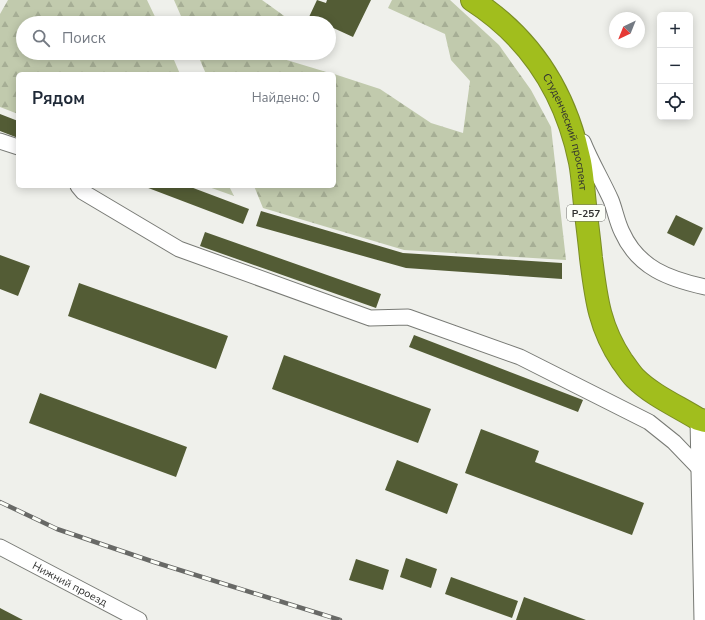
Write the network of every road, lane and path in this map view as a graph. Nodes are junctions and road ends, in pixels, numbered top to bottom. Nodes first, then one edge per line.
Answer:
1 (472, 0) edge
2 (574, 138) junction
3 (0, 141) edge
4 (16, 146) edge
5 (80, 188) edge
6 (705, 287) edge
7 (702, 420) edge
8 (699, 468) junction
9 (0, 547) edge
10 (139, 620) edge
11 (702, 620) edge

1 - 2 highway, Студенческий проспект / Р-257
2 - 6 street
2 - 7 highway, Студенческий проспект / Р-257
3 - 4 street
5 - 8 street
7 - 8 street
8 - 11 street
9 - 10 street, Нижний проезд

